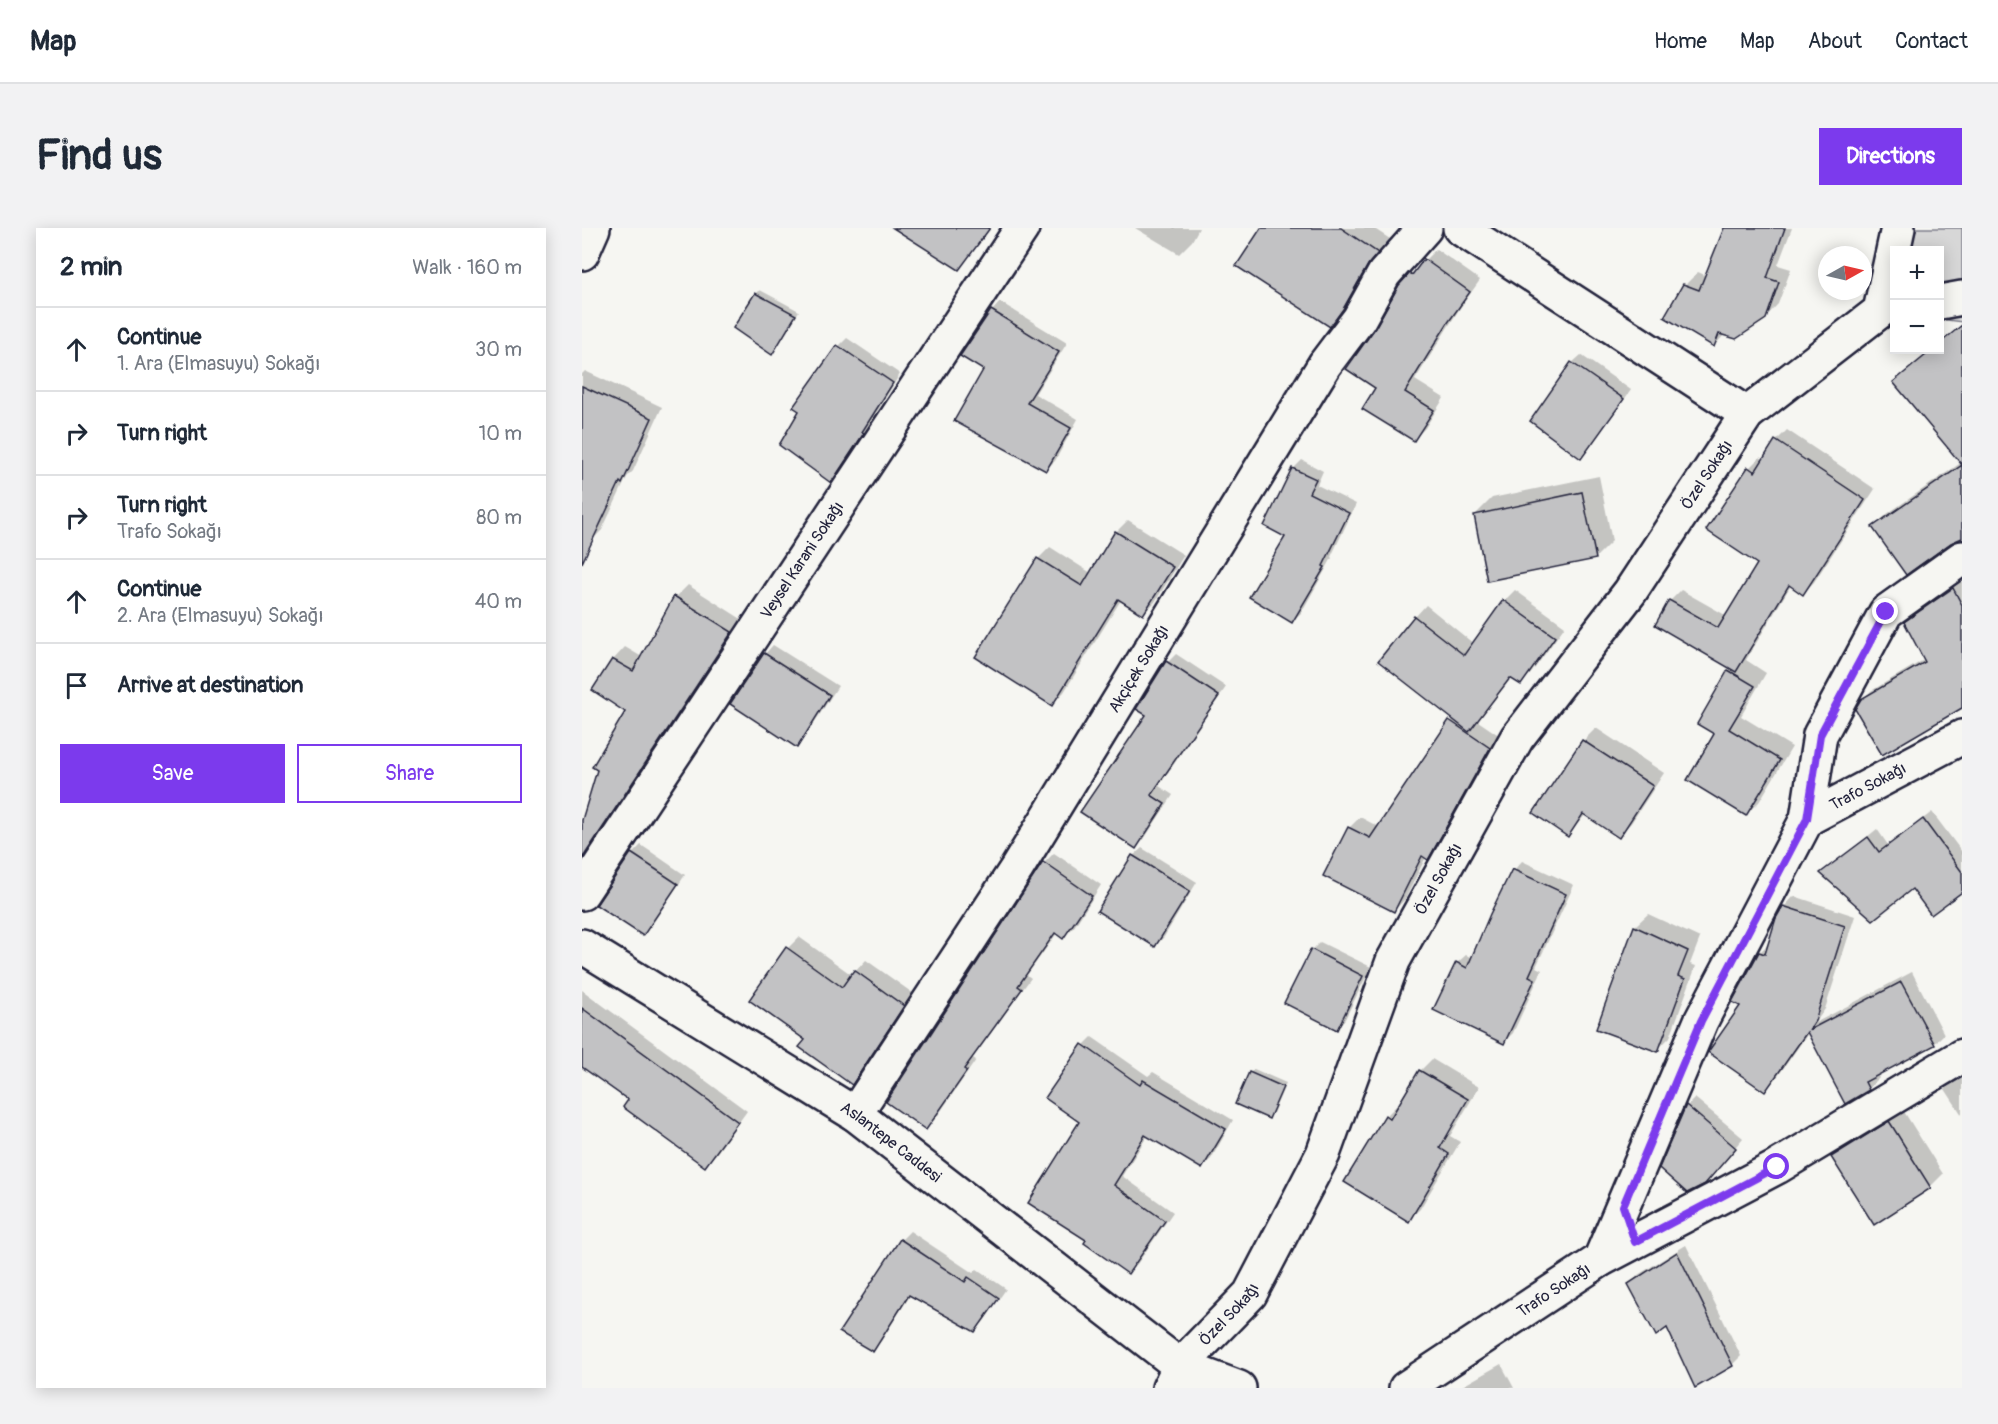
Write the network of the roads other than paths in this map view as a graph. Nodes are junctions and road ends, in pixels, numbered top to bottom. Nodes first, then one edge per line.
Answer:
1 (593, 228) edge
2 (1022, 228) edge
3 (1425, 228) edge
4 (1460, 228) edge
5 (1898, 228) edge
6 (582, 252) edge
7 (1962, 298) edge
8 (1944, 301) edge
9 (1887, 310) edge
10 (1747, 414) junction
11 (1962, 558) edge
12 (1962, 737) edge
13 (1807, 819) junction
14 (582, 892) edge
15 (582, 946) edge
16 (1962, 1056) edge
17 (855, 1114) junction
18 (1623, 1206) junction
19 (1635, 1242) junction
20 (1600, 1260) junction
21 (1175, 1377) edge
22 (1206, 1388) edge
23 (1239, 1388) edge
24 (1406, 1388) edge

1 - 6 street
2 - 14 street, Veysel Karani Sokağı
3 - 17 street, Akçiçek Sokağı
4 - 10 street
5 - 9 street
7 - 8 street
9 - 10 street, Özel Sokağı
10 - 21 street, Özel Sokağı
11 - 13 street
12 - 13 street, Trafo Sokağı
13 - 18 street, Trafo Sokağı
15 - 17 street, Aslantepe Caddesi
16 - 19 street
17 - 21 street, Aslantepe Caddesi
18 - 19 street
18 - 20 street, Trafo Sokağı
19 - 20 street
20 - 24 street, Trafo Sokağı
21 - 22 street
21 - 23 street

